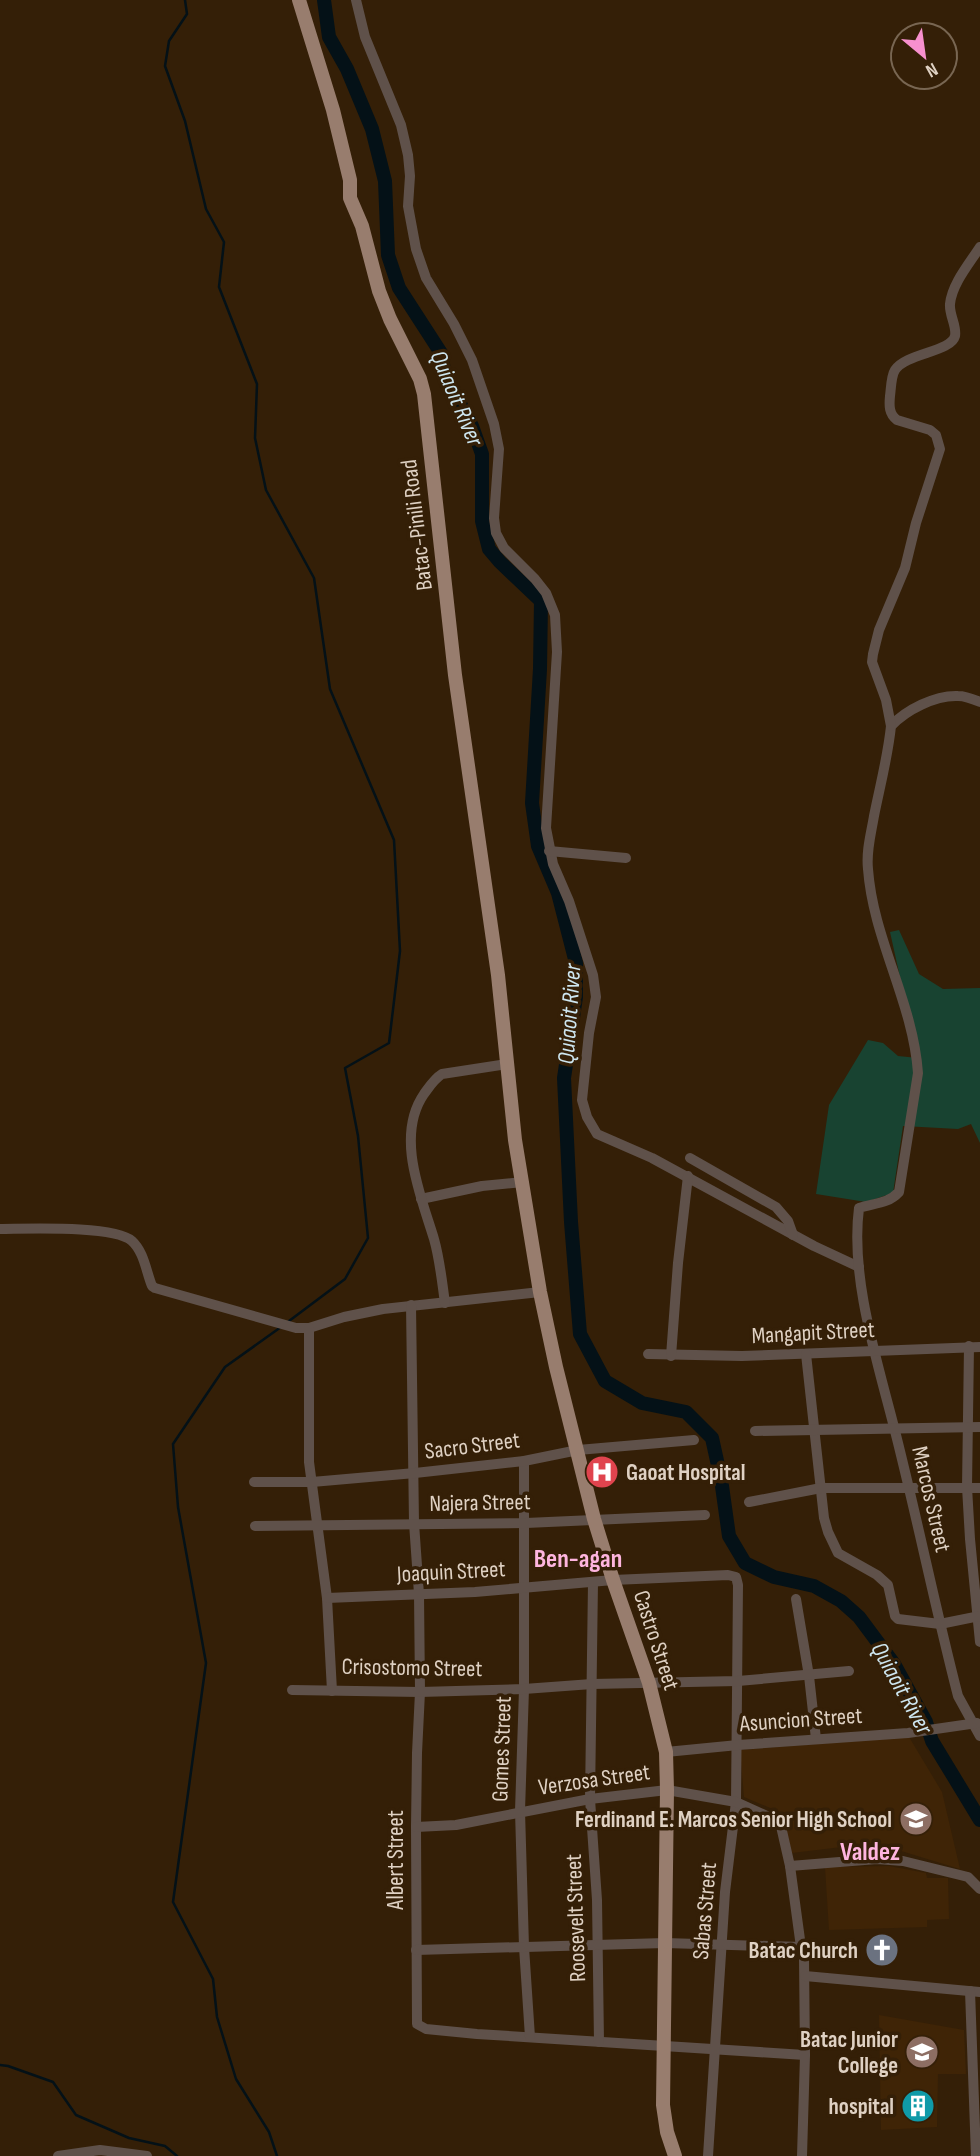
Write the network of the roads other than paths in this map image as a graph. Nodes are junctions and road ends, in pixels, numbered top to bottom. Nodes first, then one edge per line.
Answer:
1 (299, 0) edge
2 (356, 0) edge
3 (980, 247) edge
4 (980, 702) edge
5 (891, 726) junction
6 (549, 850) junction
7 (626, 858) dead end
8 (507, 1064) junction
9 (690, 1158) dead end
10 (688, 1176) junction
11 (523, 1182) junction
12 (421, 1199) junction
13 (0, 1229) edge
14 (793, 1235) junction
15 (859, 1267) junction
16 (540, 1292) junction
17 (445, 1303) junction
18 (411, 1306) junction
19 (309, 1328) junction
20 (975, 1347) edge
21 (874, 1350) junction
22 (648, 1354) dead end
23 (806, 1354) junction
24 (671, 1356) junction
25 (974, 1427) edge
26 (894, 1428) junction
27 (814, 1429) junction
28 (755, 1431) dead end
29 (694, 1440) dead end
30 (578, 1450) junction
31 (524, 1461) junction
32 (415, 1473) junction
33 (254, 1482) dead end
34 (312, 1482) junction
35 (908, 1487) junction
36 (967, 1487) junction
37 (821, 1488) junction
38 (980, 1488) edge
39 (749, 1502) dead end
40 (705, 1515) dead end
41 (594, 1519) junction
42 (414, 1523) junction
43 (526, 1523) junction
44 (255, 1526) dead end
45 (318, 1526) junction
46 (613, 1580) junction
47 (593, 1582) junction
48 (738, 1585) joint
49 (524, 1587) junction
50 (419, 1594) junction
51 (327, 1598) junction
52 (796, 1599) dead end
53 (978, 1616) edge
54 (940, 1623) junction
55 (980, 1642) edge
56 (849, 1671) dead end
57 (809, 1676) junction
58 (738, 1681) junction
59 (649, 1683) junction
60 (592, 1684) junction
61 (524, 1689) junction
62 (292, 1690) dead end
63 (332, 1691) junction
64 (420, 1692) junction
65 (976, 1723) edge
66 (980, 1736) edge
67 (816, 1739) junction
68 (738, 1745) junction
69 (666, 1752) junction
70 (667, 1790) junction
71 (590, 1799) junction
72 (736, 1802) junction
73 (520, 1811) junction
74 (416, 1827) junction
75 (790, 1866) junction
76 (980, 1889) edge
77 (665, 1943) junction
78 (722, 1944) junction
79 (598, 1946) junction
80 (524, 1947) junction
81 (801, 1947) junction
82 (416, 1950) junction
83 (804, 1976) junction
84 (975, 1992) edge
85 (530, 2037) junction
86 (599, 2042) junction
87 (664, 2046) junction
88 (713, 2049) junction
89 (805, 2055) junction
90 (58, 2156) edge
91 (147, 2156) edge
92 (675, 2156) edge
93 (708, 2156) edge
94 (802, 2156) edge
95 (976, 2156) edge

1 - 8 main road, Batac-Pinili Road
2 - 6 street
3 - 5 street
4 - 5 street
5 - 15 street, Marcos Street
6 - 7 street
6 - 10 street
8 - 11 main road, Castro Street
8 - 12 street
9 - 14 street
10 - 14 street
10 - 24 street
11 - 12 street
11 - 16 main road, Castro Street
12 - 17 street
13 - 19 street
14 - 15 street
15 - 21 street, Marcos Street
16 - 17 street
16 - 30 main road, Castro Street
17 - 18 street
18 - 19 street
18 - 32 street, Albert Street
19 - 34 street, Crisostomo Street
20 - 21 street, Mangapit Street
20 - 25 street
21 - 23 street, Mangapit Street
21 - 26 street, Marcos Street
22 - 24 street, Mangapit Street
23 - 24 street, Mangapit Street
23 - 27 street
25 - 26 street
25 - 36 street
26 - 27 street
26 - 35 street, Marcos Street
27 - 28 street
27 - 37 street
29 - 30 street, Sacro Street
30 - 31 street, Sacro Street
30 - 41 main road, Castro Street
31 - 32 street, Sacro Street
31 - 43 street, Gomes Street
32 - 34 street, Sacro Street
32 - 42 street, Albert Street
33 - 34 street, Sacro Street
34 - 45 street, Crisostomo Street
35 - 36 street
35 - 37 street
35 - 54 street, Marcos Street
36 - 38 street
36 - 53 street
37 - 39 street
37 - 54 street
40 - 41 street, Najera Street
41 - 43 street, Najera Street
41 - 46 main road, Castro Street
42 - 43 street, Najera Street
42 - 45 street, Najera Street
42 - 50 street, Albert Street
43 - 49 street, Gomes Street
44 - 45 street, Najera Street
45 - 51 street, Crisostomo Street
46 - 47 street, Joaquin Street
46 - 48 street, Joaquin Street
46 - 59 main road, Castro Street
47 - 49 street, Joaquin Street
47 - 60 street, Roosevelt Street
48 - 58 street, Sabas Street
49 - 50 street, Joaquin Street
49 - 61 street, Gomes Street
50 - 51 street, Joaquin Street
50 - 64 street, Albert Street
51 - 63 street, Crisostomo Street
52 - 57 street
53 - 54 street
53 - 55 street
54 - 65 street, Marcos Street
56 - 57 street, Crisostomo Street
57 - 58 street, Crisostomo Street
57 - 67 street
58 - 59 street, Crisostomo Street
58 - 68 street, Sabas Street
59 - 60 street, Crisostomo Street
59 - 69 main road, Castro Street
60 - 61 street, Crisostomo Street
60 - 71 street, Roosevelt Street
61 - 64 street, Crisostomo Street
61 - 73 street, Gomes Street
62 - 63 street
63 - 64 street, Crisostomo Street
64 - 74 street, Albert Street
65 - 66 street, Marcos Street
65 - 67 street, Asuncion Street
67 - 68 street, Asuncion Street
68 - 69 street, Asuncion Street
68 - 72 street, Sabas Street
69 - 70 main road, Castro Street
70 - 71 street, Verzosa Street
70 - 72 street, Verzosa Street
70 - 77 main road, Castro Street
71 - 73 street, Verzosa Street
71 - 79 street, Roosevelt Street
72 - 75 street, Verzosa Street
72 - 78 street, Sabas Street
73 - 74 street, Verzosa Street
73 - 80 street, Gomes Street
74 - 82 street, Albert Street
75 - 76 street
75 - 81 street
77 - 78 street
77 - 79 street
77 - 87 main road, Castro Street
78 - 81 street
78 - 88 street, Sabas Street
79 - 80 street
79 - 86 street, Roosevelt Street
80 - 82 street
80 - 85 street, Gomes Street
81 - 83 street
82 - 85 street, Albert Street
83 - 84 street
83 - 89 street
84 - 95 street
85 - 86 street, Albert Street
86 - 87 street, Albert Street
87 - 88 street, Albert Street
87 - 92 main road, Castro Street
88 - 89 street, Albert Street
88 - 93 street, Sabas Street
89 - 94 street
90 - 91 street

